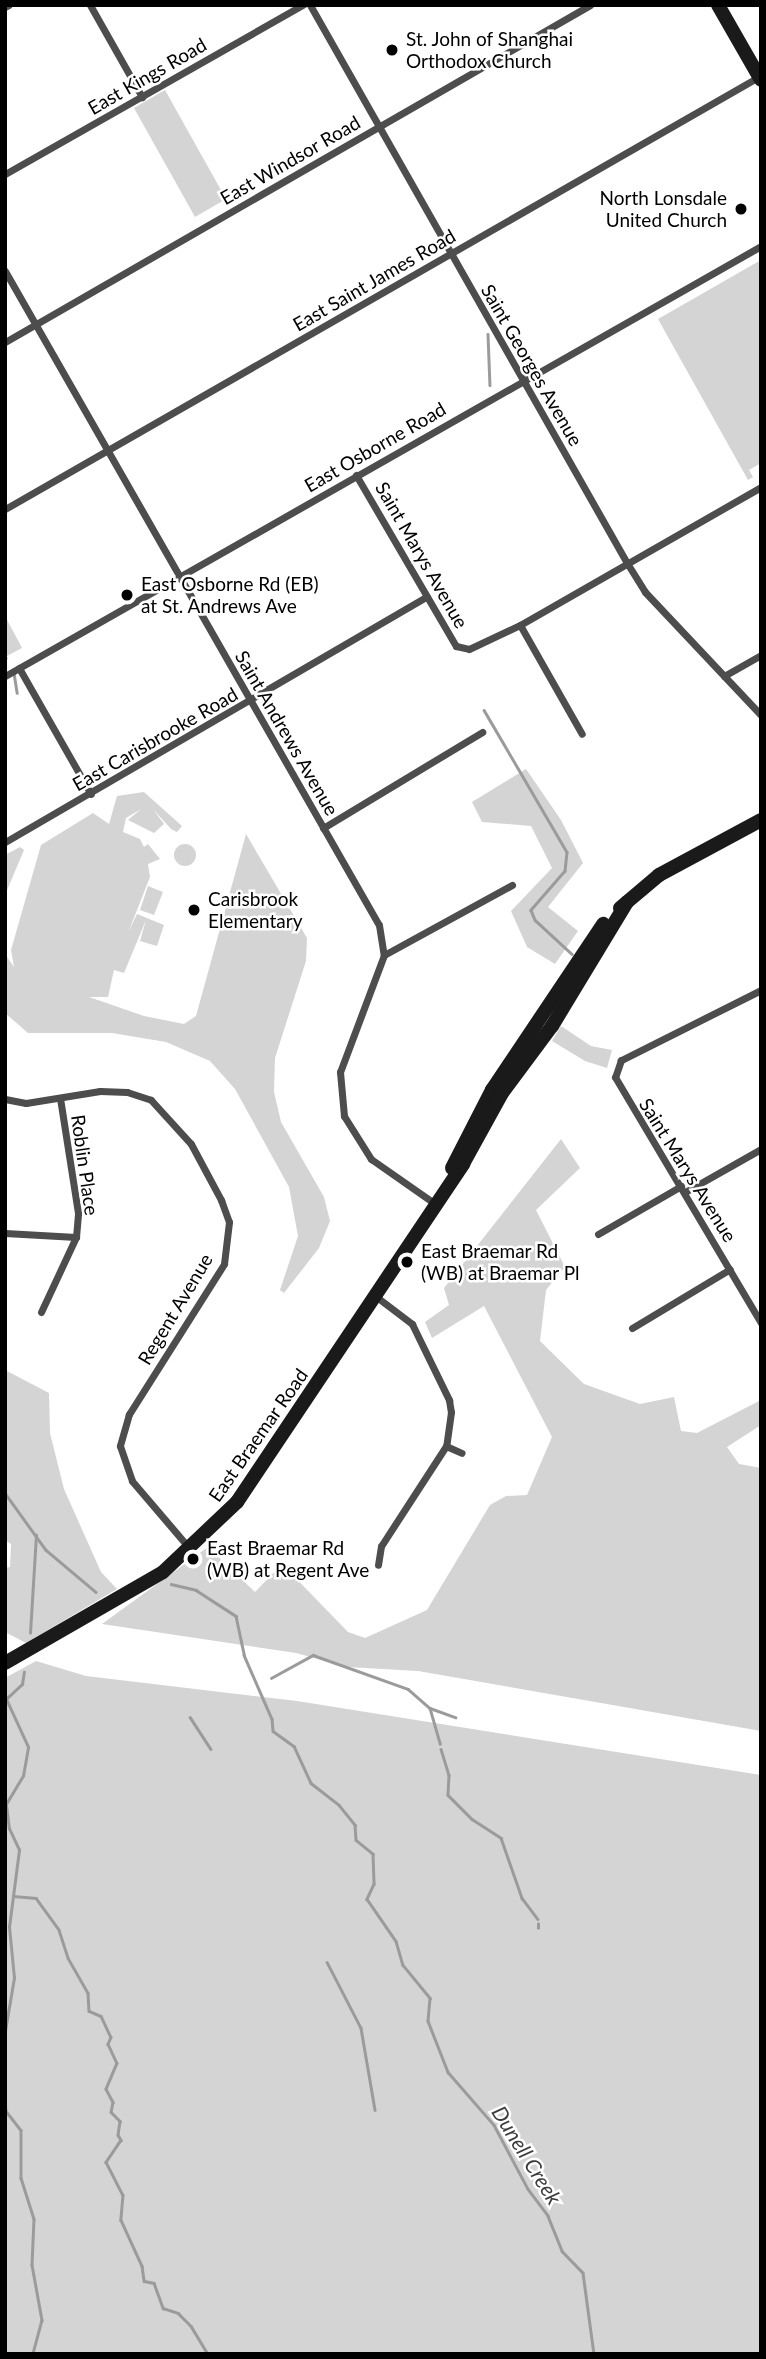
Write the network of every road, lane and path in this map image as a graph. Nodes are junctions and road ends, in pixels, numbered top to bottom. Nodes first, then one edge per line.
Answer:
1 (90, 5) edge
2 (303, 5) edge
3 (310, 5) edge
4 (590, 5) edge
5 (718, 5) edge
6 (760, 77) edge
7 (142, 97) junction
8 (379, 128) junction
9 (5, 174) edge
10 (761, 246) edge
11 (451, 254) junction
12 (5, 271) edge
13 (36, 325) junction
14 (5, 342) edge
15 (522, 381) junction
16 (108, 450) junction
17 (356, 475) junction
18 (761, 487) edge
19 (5, 509) edge
20 (627, 563) junction
21 (180, 577) junction
22 (427, 596) junction
23 (520, 625) junction
24 (761, 655) edge
25 (19, 668) junction
26 (5, 676) edge
27 (724, 676) junction
28 (250, 702) junction
29 (761, 715) edge
30 (482, 732) dead end
31 (582, 734) dead end
32 (90, 794) junction
33 (761, 820) edge
34 (323, 828) junction
35 (5, 842) edge
36 (512, 885) dead end
37 (384, 955) junction
38 (761, 990) edge
39 (60, 1098) junction
40 (5, 1099) edge
41 (761, 1149) edge
42 (683, 1189) junction
43 (434, 1203) junction
44 (5, 1233) edge
45 (598, 1234) dead end
46 (76, 1237) junction
47 (730, 1269) junction
48 (374, 1295) junction
49 (41, 1312) dead end
50 (760, 1319) edge
51 (632, 1328) dead end
52 (446, 1447) junction
53 (462, 1453) dead end
54 (190, 1550) junction
55 (378, 1565) dead end
56 (5, 1663) edge

1 - 7 street
2 - 7 street, East Kings Road
3 - 8 street, Saint Georges Avenue
4 - 8 street, East Windsor Road
5 - 6 street
6 - 11 street, East Saint James Road
7 - 9 street, East Kings Road
8 - 11 street, Saint Georges Avenue
8 - 13 street, East Windsor Road
10 - 15 street, East Osborne Road
11 - 15 street, Saint Georges Avenue
11 - 16 street, East Saint James Road
12 - 13 street, Saint Andrews Avenue
13 - 14 street, East Windsor Road
13 - 16 street, Saint Andrews Avenue
15 - 17 street, East Osborne Road
15 - 20 street, Saint Georges Avenue
16 - 19 street, East Saint James Road
16 - 21 street, Saint Andrews Avenue
17 - 21 street, East Osborne Road
17 - 22 street, Saint Marys Avenue
18 - 20 street
20 - 23 street
20 - 27 street, Saint Georges Avenue
21 - 25 street, East Osborne Road
21 - 28 street, Saint Andrews Avenue
22 - 23 street, Saint Marys Avenue
22 - 28 street, East Carisbrooke Road
23 - 31 street
24 - 27 street
25 - 26 street, East Osborne Road
25 - 32 street
27 - 29 street, Saint Georges Avenue
28 - 32 street, East Carisbrooke Road
28 - 34 street, Saint Andrews Avenue
30 - 34 street
32 - 35 street, East Carisbrooke Road
33 - 43 street, East Braemar Road
34 - 37 street, Saint Andrews Avenue
36 - 37 street
37 - 43 street
38 - 42 street, Saint Marys Avenue
39 - 40 street, Regent Avenue
39 - 46 street, Roblin Place
39 - 54 street, Regent Avenue
41 - 42 street
42 - 45 street
42 - 47 street, Saint Marys Avenue
43 - 48 street, East Braemar Road
44 - 46 street
46 - 49 street, Roblin Place
47 - 50 street, Saint Marys Avenue
47 - 51 street
48 - 52 street
48 - 54 street, East Braemar Road
52 - 53 street
52 - 55 street
54 - 56 street, East Braemar Road

